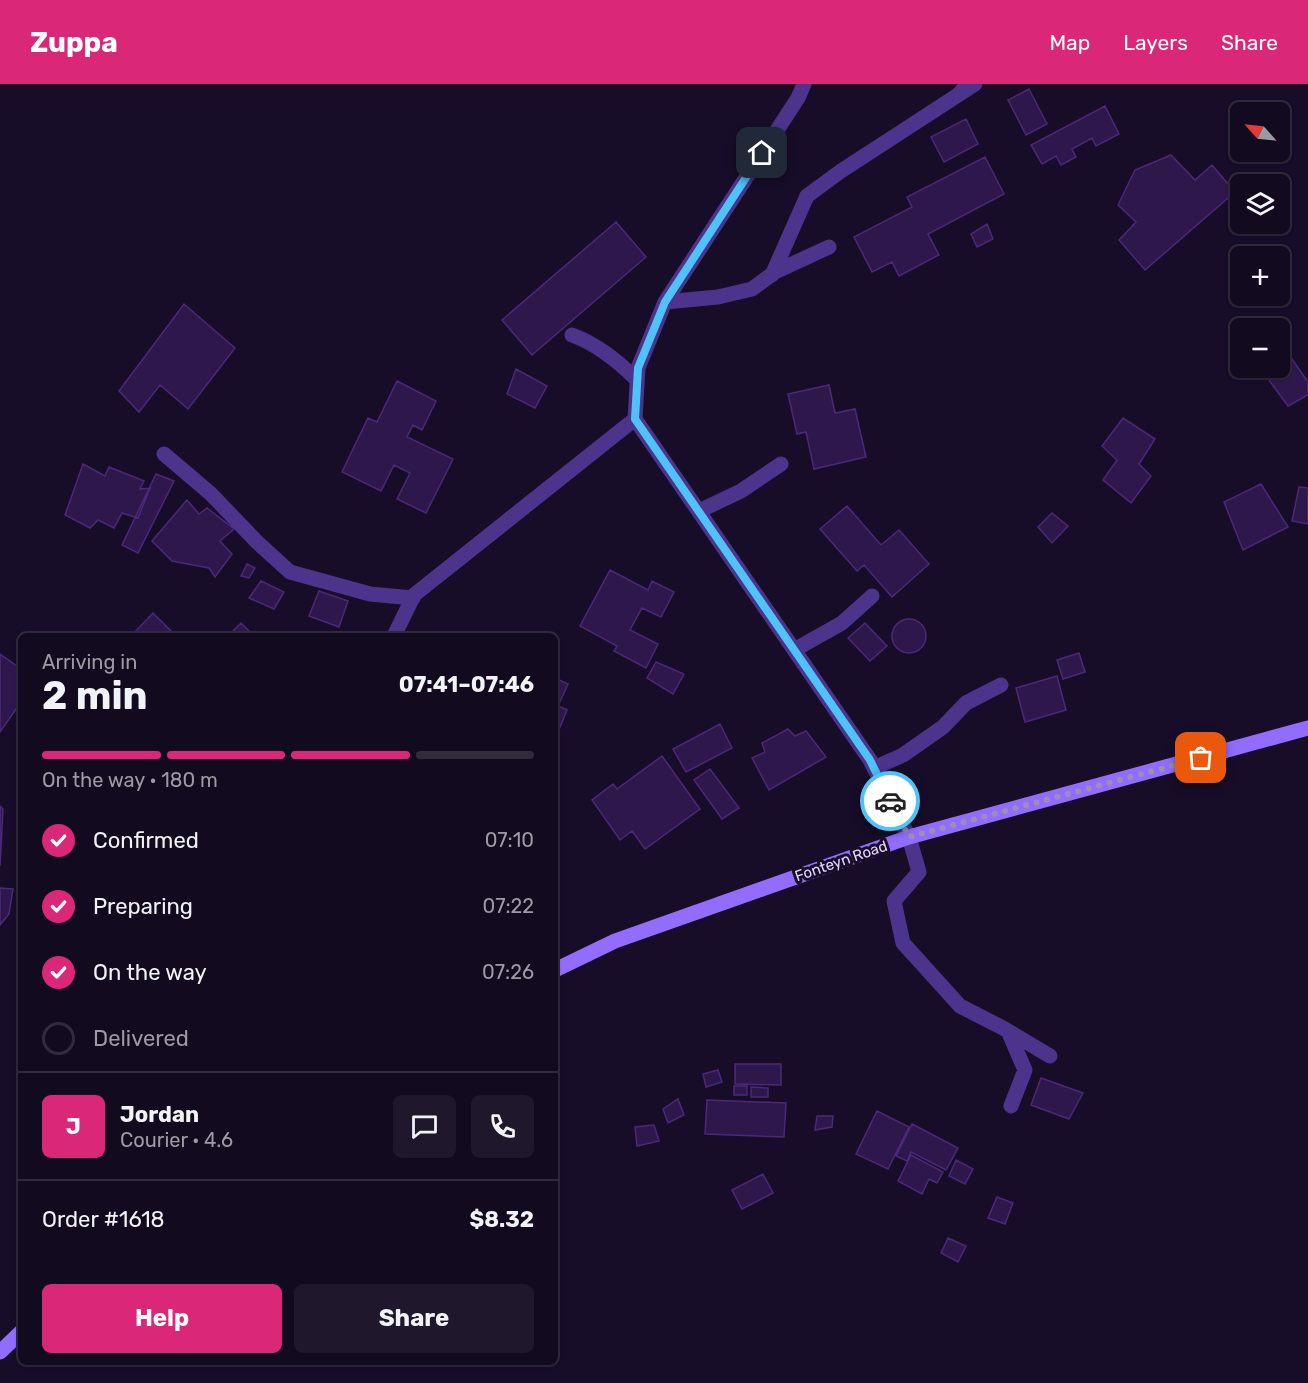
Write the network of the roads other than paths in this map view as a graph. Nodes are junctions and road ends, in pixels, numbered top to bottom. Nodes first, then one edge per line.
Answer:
1 (804, 84) edge
2 (975, 84) edge
3 (963, 89) edge
4 (829, 247) dead end
5 (772, 274) junction
6 (665, 302) junction
7 (572, 335) dead end
8 (637, 380) junction
9 (635, 419) junction
10 (164, 454) dead end
11 (781, 464) dead end
12 (699, 511) junction
13 (872, 596) dead end
14 (413, 598) junction
15 (396, 633) edge
16 (794, 650) junction
17 (1001, 684) dead end
18 (1308, 728) edge
19 (874, 768) junction
20 (909, 837) junction
21 (558, 969) edge
22 (1008, 1031) junction
23 (1050, 1056) dead end
24 (1011, 1106) dead end
25 (18, 1335) edge
26 (0, 1352) edge

1 - 6 street
2 - 3 street
3 - 5 street
4 - 5 street
5 - 6 street
6 - 8 street
7 - 8 street
8 - 9 street
9 - 12 street
9 - 14 street
10 - 14 street
11 - 12 street
12 - 16 street
13 - 16 street
14 - 15 street
16 - 19 street
17 - 19 street
18 - 20 street, Fonteyn Road
19 - 20 street
20 - 21 street, Fonteyn Road
20 - 22 street
22 - 23 street
22 - 24 street
25 - 26 street

